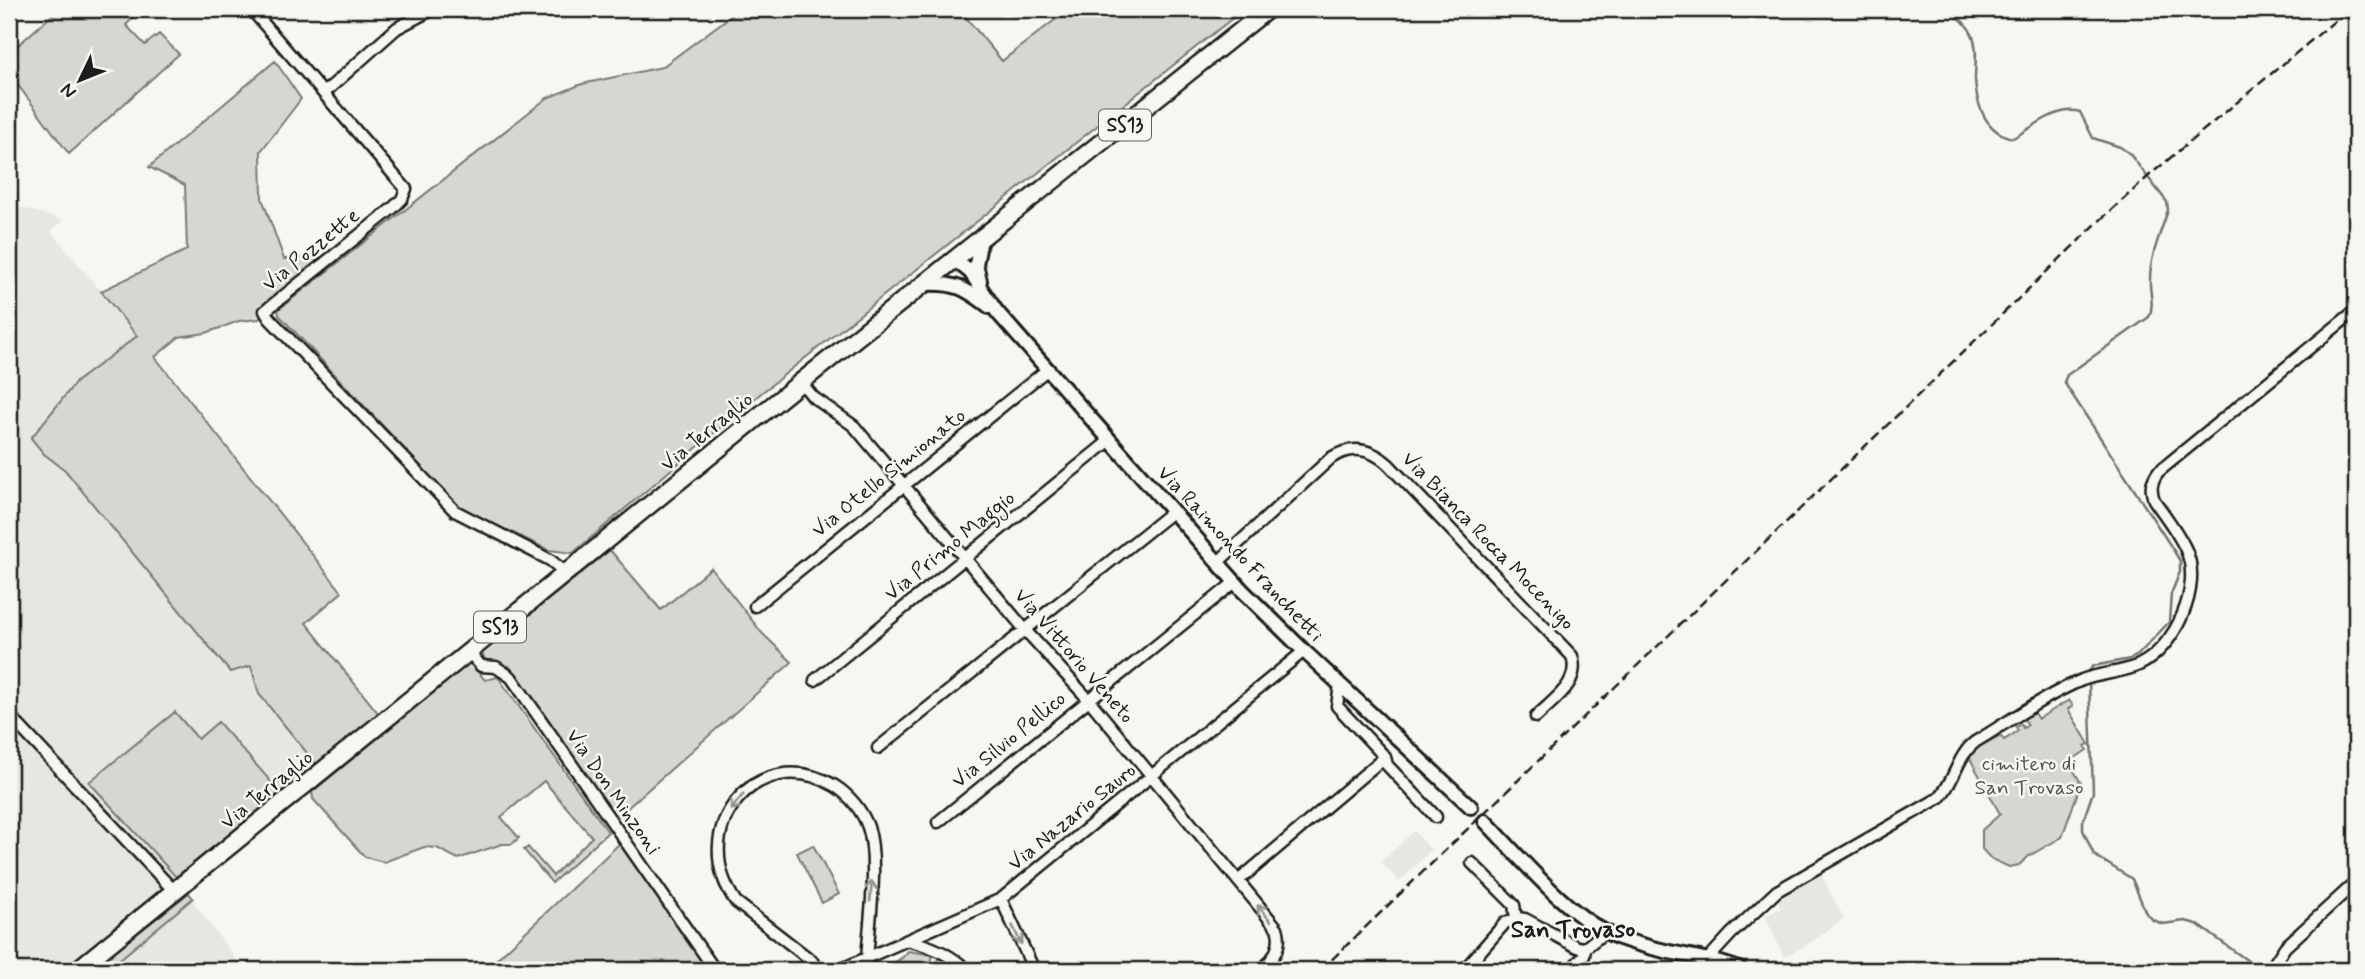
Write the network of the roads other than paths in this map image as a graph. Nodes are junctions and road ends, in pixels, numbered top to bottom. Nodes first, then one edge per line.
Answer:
1 (251, 9) edge
2 (433, 9) edge
3 (1268, 9) edge
4 (324, 93) junction
5 (981, 239) junction
6 (954, 259) junction
7 (924, 284) junction
8 (982, 288) junction
9 (968, 290) junction
10 (2356, 310) edge
11 (997, 312) junction
12 (1048, 369) junction
13 (801, 382) junction
14 (1110, 441) junction
15 (904, 484) junction
16 (1172, 512) junction
17 (967, 558) junction
18 (1217, 563) junction
19 (566, 573) junction
20 (1235, 582) junction
21 (755, 606) dead end
22 (1026, 631) junction
23 (469, 652) junction
24 (1304, 652) junction
25 (815, 680) dead end
26 (1340, 685) junction
27 (1089, 701) junction
28 (9, 715) edge
29 (1536, 717) dead end
30 (878, 748) dead end
31 (1385, 757) junction
32 (1151, 777) junction
33 (1471, 807) dead end
34 (1436, 817) dead end
35 (1485, 821) dead end
36 (938, 822) dead end
37 (1472, 863) dead end
38 (1238, 881) junction
39 (2356, 882) edge
40 (175, 892) junction
41 (1001, 900) junction
42 (1516, 918) junction
43 (1605, 932) junction
44 (910, 940) junction
45 (1585, 948) junction
46 (1709, 959) junction
47 (861, 964) edge
48 (77, 970) edge
49 (715, 970) edge
50 (817, 970) edge
51 (839, 970) edge
52 (967, 970) edge
53 (1034, 970) edge
54 (1262, 970) edge
55 (1464, 970) edge
56 (1570, 970) edge
57 (1698, 970) edge
58 (1741, 970) edge
59 (2270, 970) edge

1 - 4 street, Via Pozzette
2 - 4 street
3 - 5 main road, Via Terraglio / SS13
4 - 19 street, Via Pozzette
5 - 6 main road, Via Terraglio / SS13
5 - 8 street, Via Raimondo Franchetti
6 - 7 main road, Via Terraglio / SS13
6 - 8 street, Via Raimondo Franchetti
6 - 9 street, Via Raimondo Franchetti
7 - 9 street, Via Raimondo Franchetti
7 - 13 main road, Via Terraglio / SS13
8 - 11 street, Via Raimondo Franchetti
9 - 11 street, Via Raimondo Franchetti
10 - 46 street
11 - 12 street, Via Raimondo Franchetti
12 - 14 street, Via Raimondo Franchetti
12 - 15 street, Via Otello Simionato
13 - 15 street, Via Vittorio Veneto
13 - 19 main road, Via Terraglio / SS13
14 - 16 street, Via Raimondo Franchetti
14 - 17 street, Via Primo Maggio
15 - 17 street, Via Vittorio Veneto
15 - 21 street, Via Otello Simionato
16 - 18 street, Via Raimondo Franchetti
16 - 22 street
17 - 22 street, Via Vittorio Veneto
17 - 25 street, Via Primo Maggio
18 - 20 street, Via Raimondo Franchetti
18 - 29 street, Via Bianca Rocca Mocenigo
19 - 23 main road, Via Terraglio / SS13
20 - 24 street, Via Raimondo Franchetti
20 - 27 street, Via Silvio Pellico
22 - 27 street, Via Vittorio Veneto
22 - 30 street
23 - 40 main road, Via Terraglio / SS13
23 - 49 street, Via Don Minzoni
24 - 26 street, Via Raimondo Franchetti
24 - 32 street, Via Nazario Sauro
26 - 31 street
26 - 33 street, Via Raimondo Franchetti
27 - 32 street, Via Vittorio Veneto
27 - 36 street, Via Silvio Pellico
28 - 40 street
31 - 34 street
31 - 38 street
32 - 38 street, Via Vittorio Veneto
32 - 41 street, Via Nazario Sauro
35 - 43 street
37 - 42 street
54 -> 38 street, Via Vittorio Veneto
39 - 59 street
40 - 48 main road, Via Terraglio / SS13
41 - 44 street, Via Nazario Sauro
41 -> 53 street
42 - 45 street
42 - 55 street
43 - 45 street
43 - 46 street
44 - 47 street, Via Nazario Sauro
44 - 52 street
45 - 56 street
46 - 57 street
46 - 58 street
47 -> 50 street
47 - 51 street, Via Nazario Sauro

